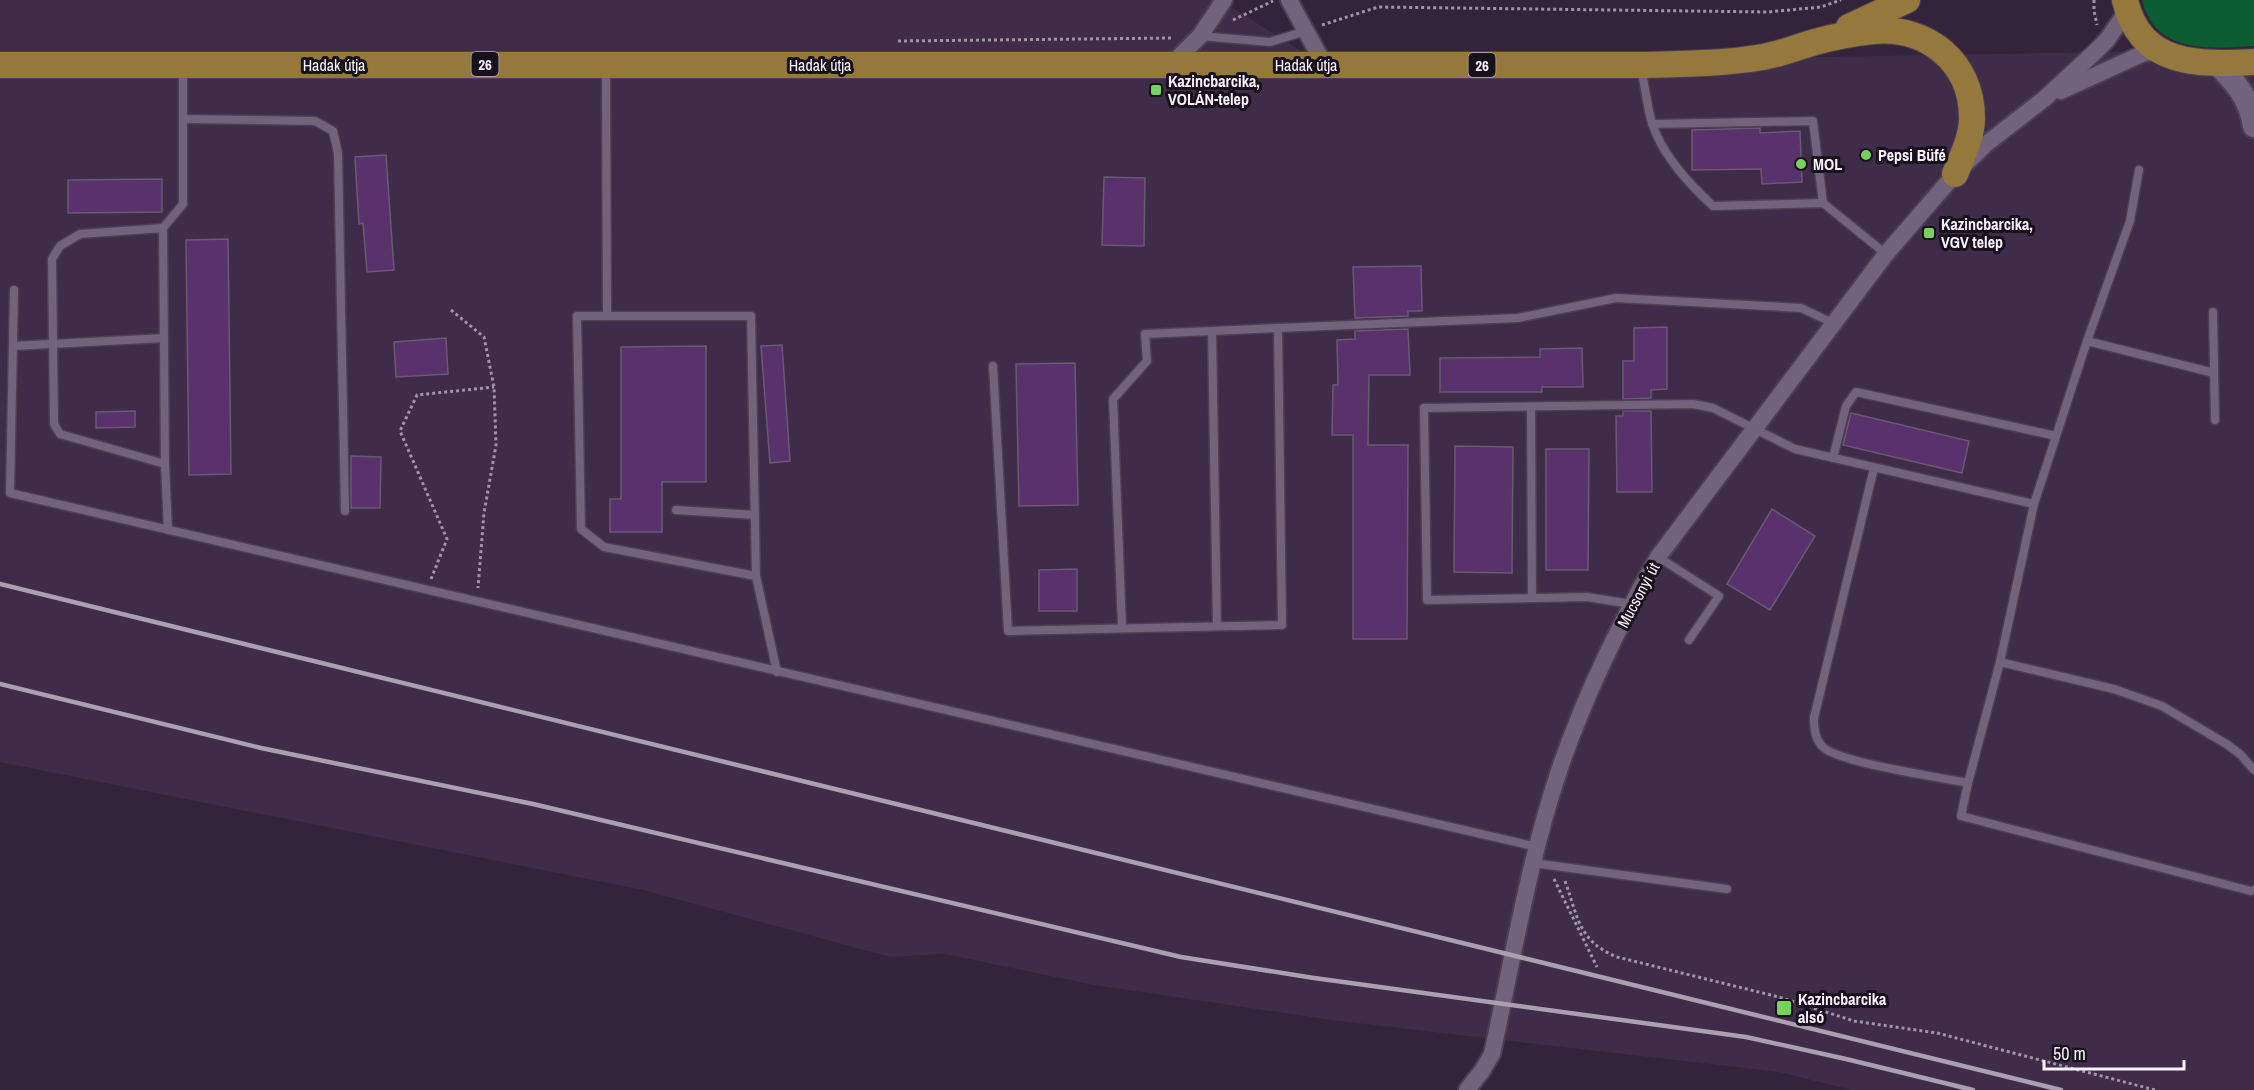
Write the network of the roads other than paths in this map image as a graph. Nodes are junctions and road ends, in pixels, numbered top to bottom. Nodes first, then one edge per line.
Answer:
1 (1224, 0) edge
2 (1289, 0) edge
3 (1908, 0) edge
4 (2126, 6) edge
5 (1306, 31) junction
6 (1200, 36) junction
7 (1818, 41) junction
8 (2158, 51) junction
9 (2216, 62) junction
10 (2254, 62) edge
11 (606, 64) junction
12 (0, 65) edge
13 (183, 65) junction
14 (1172, 65) junction
15 (1640, 65) junction
16 (1324, 66) junction
17 (2044, 99) junction
18 (183, 119) junction
19 (1652, 124) junction
20 (2254, 126) edge
21 (2139, 170) dead end
22 (1955, 174) junction
23 (1823, 203) junction
24 (163, 228) junction
25 (1886, 254) junction
26 (14, 290) dead end
27 (2214, 312) dead end
28 (607, 316) junction
29 (1833, 323) junction
30 (1278, 328) junction
31 (1212, 332) junction
32 (164, 338) junction
33 (2087, 341) junction
34 (52, 344) junction
35 (13, 346) junction
36 (993, 366) dead end
37 (2214, 373) junction
38 (1531, 407) junction
39 (2215, 420) dead end
40 (1754, 428) junction
41 (2056, 436) junction
42 (1833, 458) junction
43 (165, 464) junction
44 (1874, 468) junction
45 (2034, 504) junction
46 (676, 510) dead end
47 (345, 511) dead end
48 (755, 515) junction
49 (168, 530) junction
50 (1658, 557) junction
51 (756, 576) junction
52 (1532, 598) junction
53 (1631, 604) junction
54 (1217, 626) junction
55 (1122, 627) junction
56 (1689, 640) dead end
57 (2000, 662) junction
58 (777, 672) junction
59 (2254, 770) edge
60 (1968, 783) junction
61 (1539, 858) junction
62 (1727, 889) dead end
63 (2254, 890) edge
64 (1467, 1090) edge

1 - 6 street
2 - 5 street
3 - 7 main road, 26
4 - 8 main road
4 - 17 street
5 - 6 lane
5 - 16 street
6 - 14 street
7 - 15 main road, 26
7 - 22 main road
8 - 9 main road
8 - 17 street
9 - 10 main road
9 - 20 main road
11 - 13 main road, Hadak útja / 26
11 - 14 main road, Hadak útja / 26
11 - 28 lane
12 - 13 main road, Hadak útja / 26
13 - 18 lane
14 - 16 main road, Hadak útja / 26
15 - 16 main road, Hadak útja / 26
15 - 19 lane
17 - 22 street, Mucsonyi út
18 - 24 lane
18 - 47 lane
19 - 23 lane
19 - 23 lane
21 - 33 lane
22 - 25 street, Mucsonyi út
23 - 25 lane
24 - 32 lane
24 - 34 lane
25 - 29 street, Mucsonyi út
26 - 35 lane
27 - 37 lane
28 - 48 lane
28 - 51 lane
29 - 30 lane
29 - 40 street, Mucsonyi út
30 - 31 lane
30 - 54 lane
31 - 54 lane
31 - 55 lane
32 - 34 lane
32 - 43 lane
33 - 37 lane
33 - 41 lane
34 - 35 lane
34 - 43 lane
35 - 49 lane
36 - 55 lane
37 - 39 lane
38 - 40 lane
38 - 52 lane
38 - 52 lane
40 - 42 lane
40 - 50 street, Mucsonyi út
41 - 42 lane
41 - 45 lane
42 - 44 lane
43 - 49 lane
44 - 45 lane
44 - 60 lane
45 - 57 lane
46 - 48 lane
48 - 51 lane
49 - 58 lane
50 - 53 street, Mucsonyi út
50 - 56 lane
51 - 58 lane
52 - 53 lane
53 - 61 street, Mucsonyi út
54 - 55 lane
57 - 59 lane
57 - 60 lane
58 - 61 lane
60 - 63 lane
61 - 62 lane
61 - 64 street, Mucsonyi út

